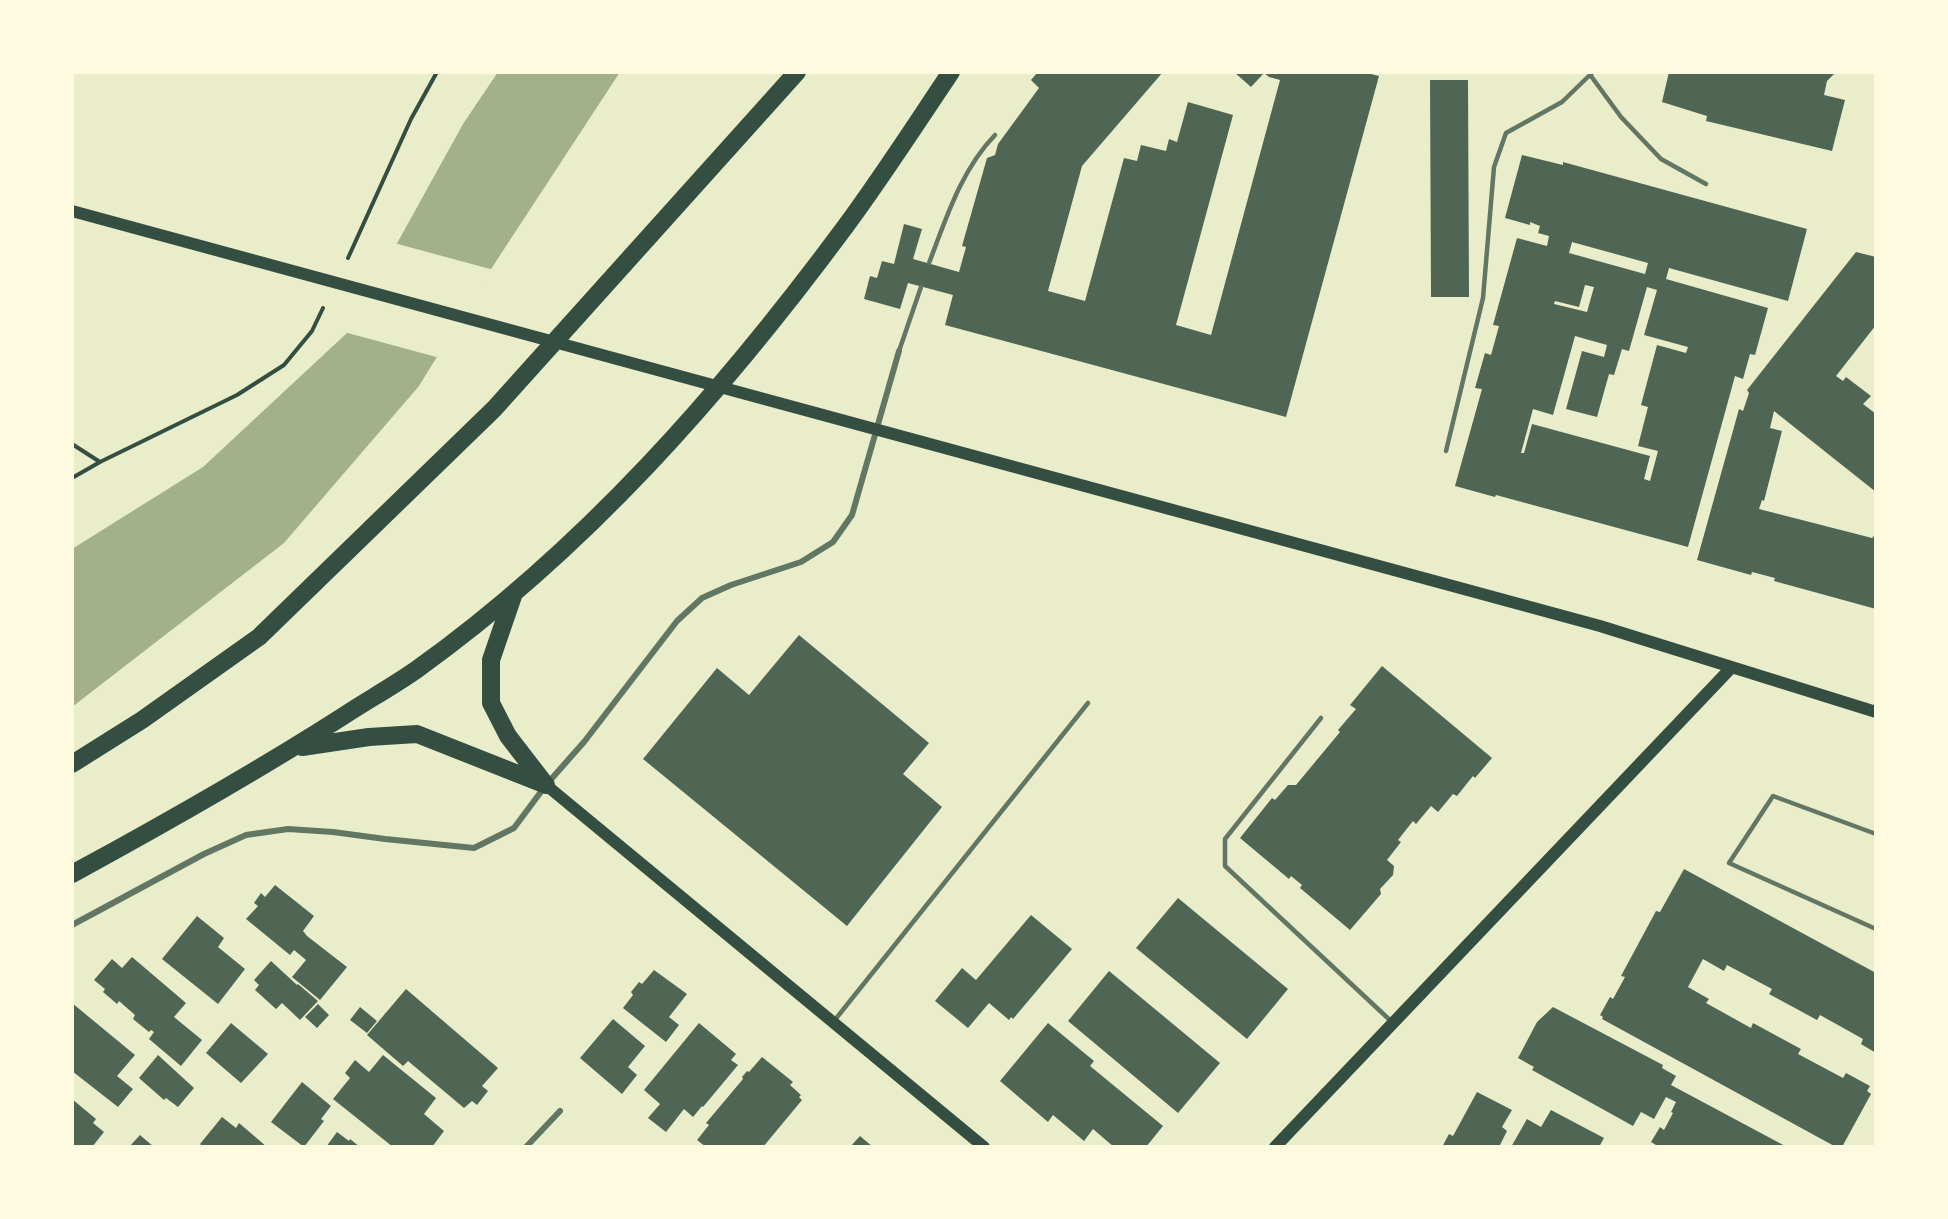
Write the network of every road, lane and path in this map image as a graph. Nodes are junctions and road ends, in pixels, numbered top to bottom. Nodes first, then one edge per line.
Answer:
1 (437, 72) edge
2 (797, 72) edge
3 (951, 72) edge
4 (1592, 74) edge
5 (995, 135) dead end
6 (1706, 184) dead end
7 (72, 210) edge
8 (929, 263) dead end
9 (343, 268) dead end
10 (921, 287) dead end
11 (328, 300) dead end
12 (899, 351) joint
13 (72, 444) edge
14 (1446, 451) dead end
15 (100, 462) junction
16 (72, 478) edge
17 (514, 593) junction
18 (1731, 668) junction
19 (1088, 703) dead end
20 (1876, 712) edge
21 (1321, 718) dead end
22 (294, 748) junction
23 (72, 764) edge
24 (546, 785) junction
25 (1876, 834) edge
26 (72, 874) edge
27 (72, 925) edge
28 (1876, 929) edge
29 (834, 1021) junction
30 (1393, 1023) junction
31 (560, 1111) dead end
32 (526, 1147) edge
33 (984, 1147) edge
34 (1275, 1147) edge

1 - 9 path
2 - 23 highway
3 - 17 highway
4 - 6 lane
4 - 14 lane
5 - 8 lane
7 - 18 main road
10 - 12 lane
11 - 15 path
12 - 24 street
13 - 15 path
15 - 16 path
17 - 22 highway
17 - 24 highway
18 - 20 main road
18 - 30 main road
19 - 29 lane
21 - 30 lane
22 - 24 highway
22 - 26 highway
24 - 27 street
24 - 29 main road
25 - 28 lane
29 - 33 main road
30 - 34 main road
31 - 32 street

